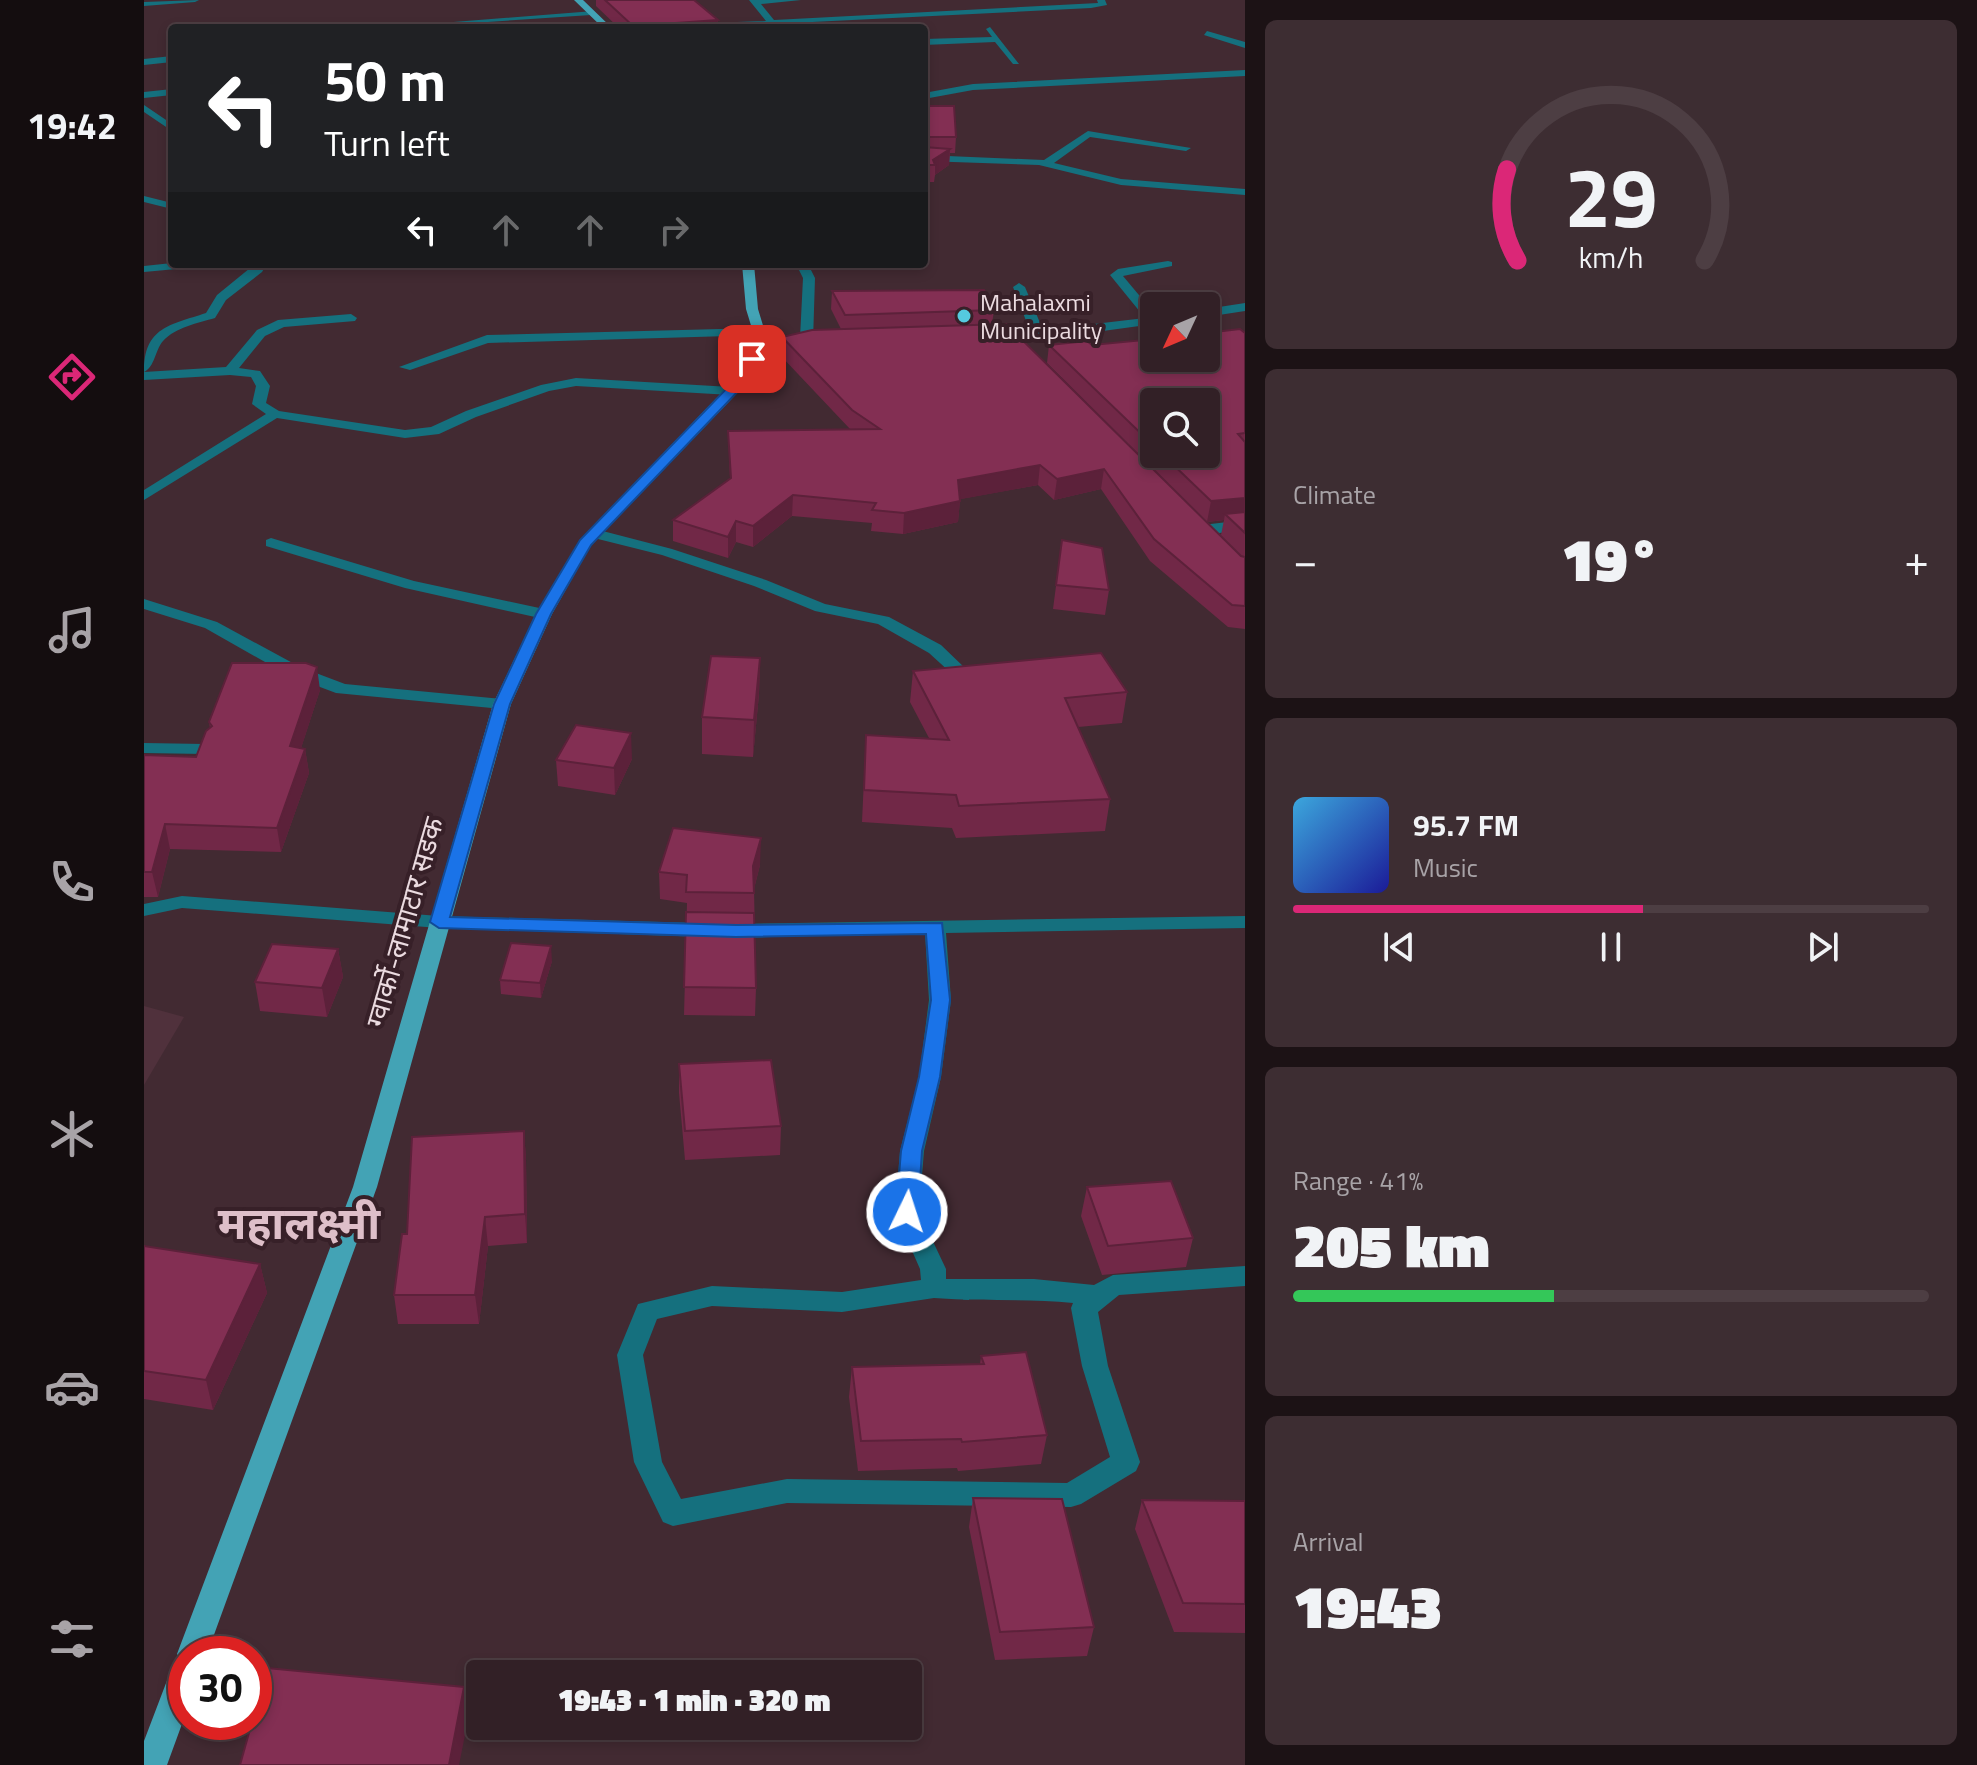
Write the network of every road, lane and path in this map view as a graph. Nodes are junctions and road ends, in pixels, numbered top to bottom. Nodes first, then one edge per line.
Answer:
1 (195, 0) edge
2 (797, 0) edge
3 (1101, 0) edge
4 (580, 1) edge
5 (754, 1) edge
6 (595, 2) edge
7 (144, 4) edge
8 (980, 12) junction
9 (591, 13) junction
10 (790, 22) junction
11 (772, 23) junction
12 (453, 24) edge
13 (603, 24) edge
14 (737, 24) dead end
15 (793, 24) edge
16 (1207, 33) dead end
17 (996, 39) junction
18 (928, 42) edge
19 (1245, 44) edge
20 (168, 59) edge
21 (144, 62) edge
22 (1016, 62) dead end
23 (1245, 73) edge
24 (168, 92) edge
25 (144, 95) edge
26 (928, 95) edge
27 (144, 108) edge
28 (167, 120) edge
29 (1186, 148) dead end
30 (928, 158) edge
31 (1047, 163) junction
32 (1245, 192) edge
33 (144, 202) edge
34 (168, 205) edge
35 (1168, 264) dead end
36 (168, 267) edge
37 (259, 268) edge
38 (748, 268) edge
39 (804, 268) edge
40 (144, 269) edge
41 (1019, 287) dead end
42 (1140, 303) edge
43 (1245, 307) edge
44 (1220, 311) edge
45 (351, 318) dead end
46 (1140, 322) edge
47 (1038, 334) junction
48 (981, 336) edge
49 (1010, 336) junction
50 (758, 338) junction
51 (821, 340) edge
52 (806, 341) junction
53 (1023, 352) edge
54 (405, 367) dead end
55 (144, 368) edge
56 (230, 371) junction
57 (144, 376) edge
58 (731, 391) junction
59 (275, 414) junction
60 (145, 496) edge
61 (1245, 525) edge
62 (1202, 530) edge
63 (595, 534) junction
64 (271, 543) dead end
65 (144, 604) edge
66 (544, 614) junction
67 (957, 669) edge
68 (502, 704) junction
69 (144, 748) edge
70 (205, 749) edge
71 (144, 910) edge
72 (439, 922) junction
73 (1245, 922) edge
74 (935, 928) junction
75 (1245, 1276) edge
76 (934, 1288) junction
77 (1098, 1296) junction
78 (199, 1636) edge
79 (168, 1719) edge
80 (151, 1765) edge

1 - 7 street
2 - 5 street
3 - 8 street
4 - 6 street
4 - 9 main road
5 - 11 street
8 - 10 street
8 - 17 street
9 - 12 street
9 - 13 main road
10 - 11 street
10 - 15 street
11 - 14 street
16 - 19 street
17 - 18 street
17 - 22 street
20 - 21 street
23 - 26 street
24 - 25 street
27 - 28 street
29 - 31 street
30 - 31 street
31 - 32 street
33 - 34 street
35 - 42 street
36 - 40 street
37 - 55 street
38 - 50 main road
39 - 52 street
41 - 47 street
43 - 44 street
45 - 56 street
46 - 47 street
47 - 49 street
48 - 49 street
49 - 53 street
50 - 52 street
50 - 54 street
50 - 58 main road, ग्वार्को-लामाटार सडक
51 - 52 street
56 - 57 street
56 - 59 street
58 - 59 street
58 - 63 main road, ग्वार्को-लामाटार सडक
59 - 60 street
61 - 62 street
63 - 66 main road, ग्वार्को-लामाटार सडक
63 - 67 street
64 - 66 street
65 - 68 street
66 - 68 main road, ग्वार्को-लामाटार सडक
68 - 72 main road, ग्वार्को-लामाटार सडक
69 - 70 street
71 - 72 street
72 - 74 street
72 - 78 main road, ग्वार्को-लामाटार सडक
73 - 74 street
74 - 76 street
75 - 77 street
76 - 77 street
76 - 77 street
79 - 80 main road

